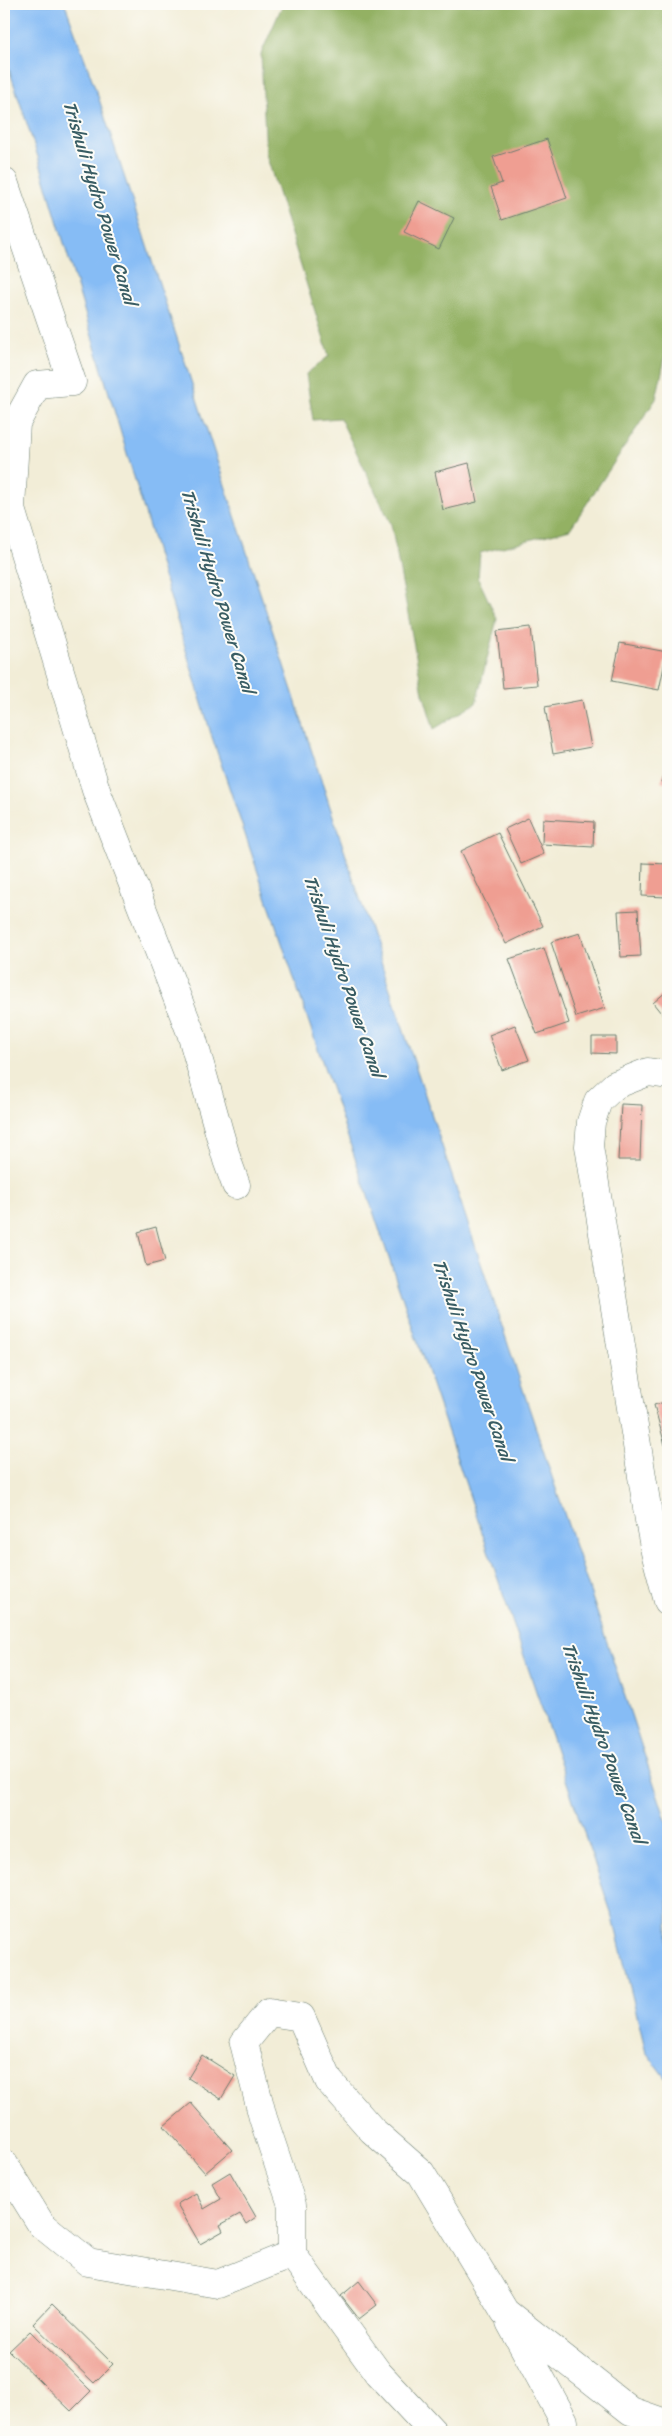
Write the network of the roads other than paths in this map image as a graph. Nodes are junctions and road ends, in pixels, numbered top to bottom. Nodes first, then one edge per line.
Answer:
1 (4, 182) edge
2 (7, 498) edge
3 (668, 1075) edge
4 (236, 1185) dead end
5 (668, 1601) edge
6 (4, 2164) edge
7 (292, 2254) junction
8 (505, 2312) junction
9 (668, 2424) edge
10 (433, 2432) edge
11 (562, 2432) edge

1 - 2 street
2 - 4 street
3 - 5 street
6 - 7 street
7 - 8 street
7 - 10 street
8 - 9 street
8 - 11 street

